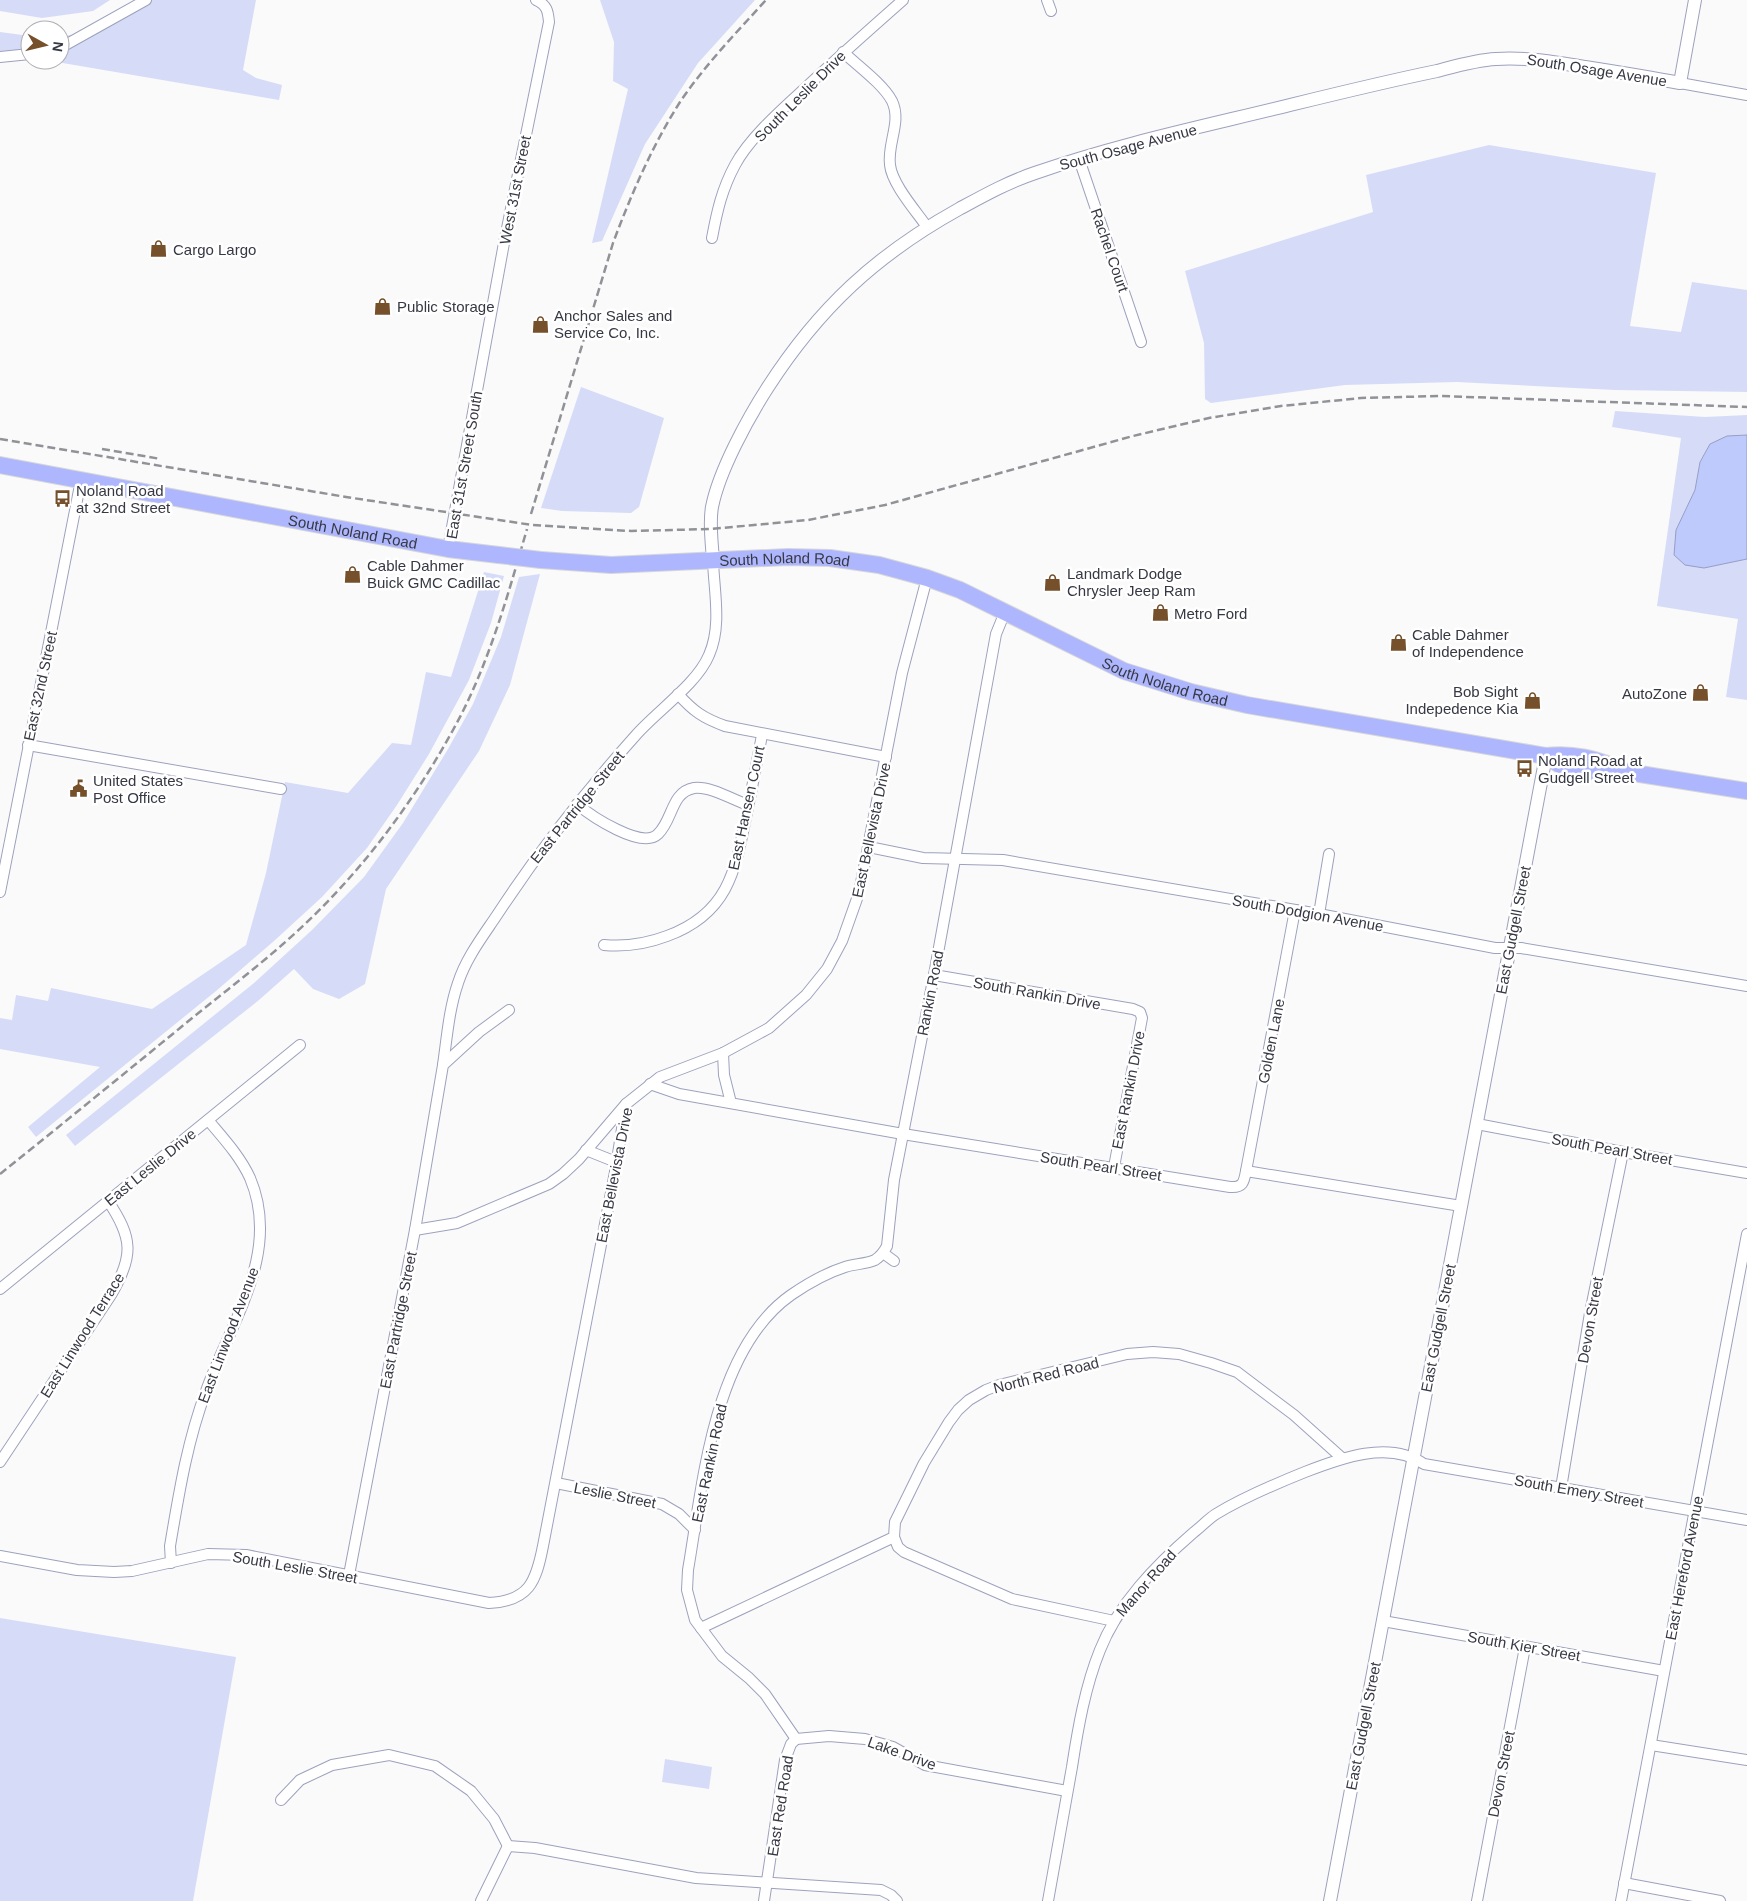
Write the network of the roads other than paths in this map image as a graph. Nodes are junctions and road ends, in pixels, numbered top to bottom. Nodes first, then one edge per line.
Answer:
1 (146, 0) edge
2 (903, 0) edge
3 (1047, 0) edge
4 (1695, 0) edge
5 (538, 1) edge
6 (1051, 11) dead end
7 (70, 42) edge
8 (843, 52) junction
9 (20, 55) edge
10 (0, 57) edge
11 (1680, 83) junction
12 (1747, 94) edge
13 (1079, 159) junction
14 (927, 227) junction
15 (712, 238) dead end
16 (1141, 342) dead end
17 (479, 380) joint
18 (0, 465) edge
19 (81, 480) junction
20 (448, 549) junction
21 (713, 561) junction
22 (928, 578) junction
23 (1005, 612) junction
24 (678, 694) junction
25 (762, 735) junction
26 (28, 745) junction
27 (1546, 756) junction
28 (886, 757) junction
29 (281, 789) dead end
30 (1747, 791) edge
31 (577, 804) junction
32 (748, 805) junction
33 (869, 847) junction
34 (1329, 854) dead end
35 (956, 858) junction
36 (0, 892) edge
37 (1295, 910) junction
38 (1319, 914) junction
39 (604, 945) dead end
40 (1511, 948) junction
41 (934, 975) junction
42 (1747, 986) edge
43 (509, 1010) dead end
44 (1140, 1012) joint
45 (300, 1046) dead end
46 (723, 1053) junction
47 (443, 1065) junction
48 (650, 1084) junction
49 (731, 1103) junction
50 (626, 1104) junction
51 (208, 1120) junction
52 (1477, 1124) junction
53 (903, 1134) junction
54 (586, 1150) junction
55 (1623, 1152) junction
56 (616, 1162) junction
57 (1114, 1167) junction
58 (1246, 1171) junction
59 (1747, 1173) edge
60 (108, 1201) junction
61 (1461, 1206) junction
62 (415, 1230) junction
63 (1747, 1234) edge
64 (883, 1253) junction
65 (894, 1261) dead end
66 (0, 1289) edge
67 (1414, 1457) junction
68 (1342, 1458) junction
69 (0, 1462) edge
70 (556, 1483) junction
71 (1561, 1488) junction
72 (1695, 1511) junction
73 (1747, 1520) edge
74 (695, 1530) junction
75 (894, 1537) junction
76 (0, 1556) edge
77 (171, 1562) junction
78 (349, 1575) junction
79 (528, 1589) joint
80 (1114, 1621) junction
81 (1383, 1621) junction
82 (700, 1628) junction
83 (1525, 1646) junction
84 (1664, 1671) junction
85 (796, 1739) junction
86 (1651, 1745) junction
87 (1747, 1760) edge
88 (1068, 1791) junction
89 (281, 1800) dead end
90 (508, 1846) junction
91 (768, 1882) junction
92 (1624, 1883) junction
93 (481, 1901) edge
94 (764, 1901) edge
95 (897, 1901) edge
96 (1048, 1901) edge
97 (1330, 1901) edge
98 (1477, 1901) edge
99 (1621, 1901) edge
100 (1720, 1901) edge

1 - 7 street
2 - 8 street, South Leslie Drive
3 - 6 street
4 - 11 street
5 - 17 street, West 31st Street
8 - 14 street
8 - 15 street, South Leslie Drive
9 - 10 street
11 - 12 street, South Osage Avenue
11 - 13 street, South Osage Avenue
13 - 14 street, South Osage Avenue
13 - 16 street, Rachel Court
14 - 21 street, South Osage Avenue
17 - 20 street, East 31st Street South
18 - 19 main road, South Noland Road
19 - 20 main road, South Noland Road
19 - 26 street, East 32nd Street
20 - 21 main road, South Noland Road, bridge
21 - 22 main road, South Noland Road
21 - 24 street, East Partridge Street
22 - 23 main road, South Noland Road
22 - 28 street, East Bellevista Drive
23 - 27 main road, South Noland Road
23 - 35 street, Rankin Road
24 - 25 street
24 - 31 street, East Partridge Street
25 - 28 street
25 - 32 street, East Hansen Court
26 - 29 street
26 - 36 street, East 32nd Street
27 - 30 main road, South Noland Road
27 - 40 street, East Gudgell Street
28 - 33 street, East Bellevista Drive
31 - 32 street
31 - 47 street, East Partridge Street
32 - 39 street, East Hansen Court
33 - 35 street, South Dodgion Avenue
33 - 46 street, East Bellevista Drive
34 - 38 street
35 - 37 street, South Dodgion Avenue
35 - 41 street, Rankin Road
37 - 38 street, South Dodgion Avenue
37 - 58 street, Golden Lane
38 - 40 street, South Dodgion Avenue
40 - 42 street, South Dodgion Avenue
40 - 52 street, East Gudgell Street
41 - 44 street, South Rankin Drive
41 - 53 street, Rankin Road
43 - 47 street
44 - 57 street, East Rankin Drive
45 - 51 street, East Leslie Drive
46 - 48 street, East Bellevista Drive
46 - 49 street
47 - 62 street, East Partridge Street
48 - 49 street, South Pearl Street
48 - 50 street, East Bellevista Drive
49 - 53 street, South Pearl Street
50 - 54 street
50 - 56 street, East Bellevista Drive
51 - 60 street, East Leslie Drive
51 - 77 street, East Linwood Avenue
52 - 55 street, South Pearl Street
52 - 61 street, East Gudgell Street
53 - 57 street, South Pearl Street
53 - 64 street, Rankin Road
54 - 56 street
54 - 62 street
55 - 59 street, South Pearl Street
55 - 71 street, Devon Street
56 - 70 street, East Bellevista Drive
57 - 58 street, South Pearl Street
58 - 61 street
60 - 66 street, East Leslie Drive
60 - 69 street, East Linwood Terrace
61 - 67 street, East Gudgell Street
62 - 78 street, East Partridge Street
63 - 72 street, East Hereford Avenue
64 - 65 street
64 - 74 street, East Rankin Road
67 - 68 street, Manor Road
67 - 71 street, South Emery Street
67 - 81 street, East Gudgell Street
68 - 75 street, North Red Road
68 - 80 street, Manor Road
70 - 74 street, Leslie Street
70 - 79 street, East Bellevista Drive
71 - 72 street, South Emery Street
72 - 73 street, South Emery Street
72 - 84 street, East Hereford Avenue
74 - 82 street, East Rankin Road
75 - 80 street
75 - 82 street
76 - 77 street, South Leslie Street
77 - 78 street, South Leslie Street
78 - 79 street, South Leslie Street
80 - 88 street, Manor Road
81 - 83 street, South Kier Street
81 - 97 street, East Gudgell Street
82 - 85 street, East Red Road
83 - 84 street, South Kier Street
83 - 98 street, Devon Street
84 - 86 street, East Hereford Avenue
85 - 88 street, Lake Drive
85 - 91 street, East Red Road
86 - 87 street
86 - 92 street, East Hereford Avenue
88 - 96 street, Manor Road
89 - 90 street
90 - 91 street
90 - 93 street
91 - 94 street, East Red Road
91 - 95 street
92 - 99 street, East Hereford Avenue
92 - 100 street

